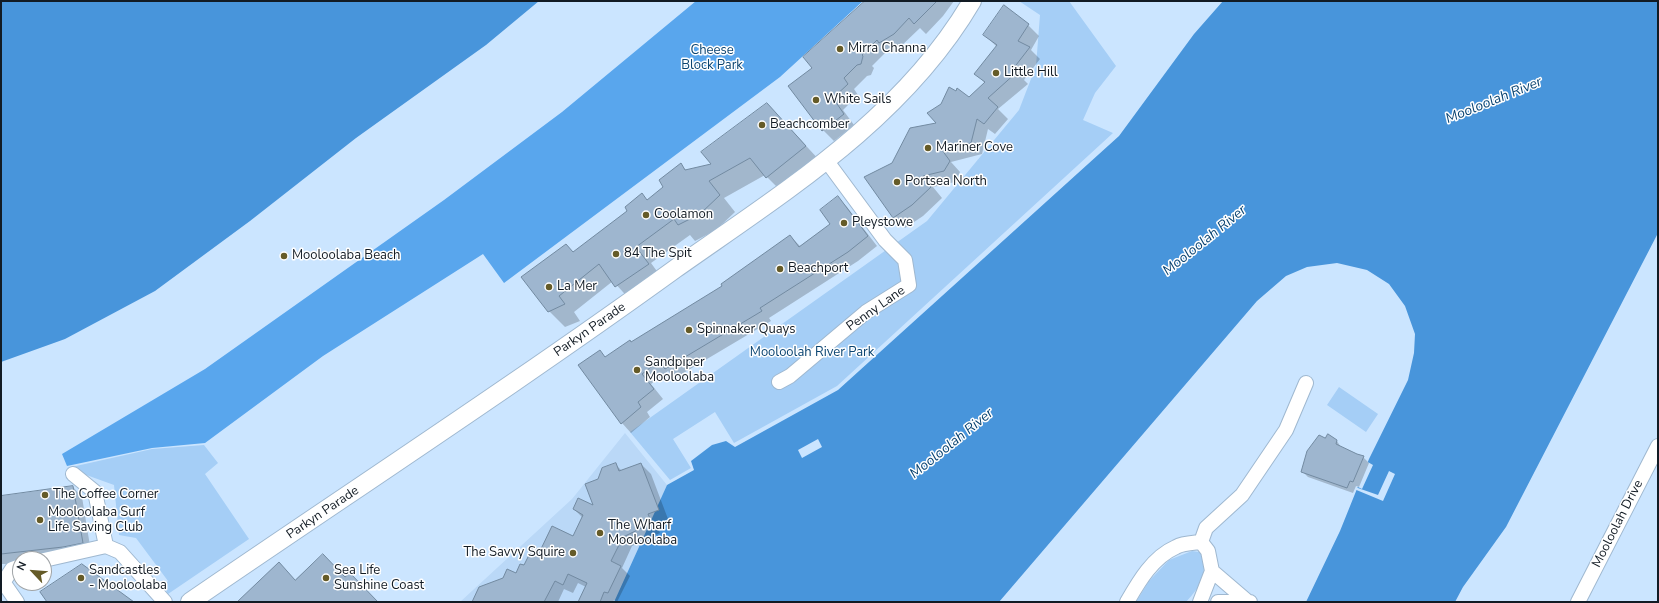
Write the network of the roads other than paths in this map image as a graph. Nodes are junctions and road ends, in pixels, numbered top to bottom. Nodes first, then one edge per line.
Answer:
1 (972, 1) edge
2 (978, 1) edge
3 (960, 22) junction
4 (826, 160) junction
5 (779, 382) dead end
6 (1306, 383) dead end
7 (1658, 446) edge
8 (73, 474) dead end
9 (1201, 542) junction
10 (106, 546) junction
11 (52, 558) edge
12 (12, 570) edge
13 (1212, 571) junction
14 (2, 581) edge
15 (17, 602) edge
16 (165, 602) edge
17 (190, 602) edge
18 (1127, 602) edge
19 (1200, 602) edge
20 (1218, 602) edge
21 (1248, 602) edge
22 (1578, 602) edge

1 - 3 street, Parkyn Parade
2 - 3 street, Parkyn Parade
3 - 4 street, Parkyn Parade
4 - 5 street, Penny Lane
4 - 17 street, Parkyn Parade
6 - 9 street
7 - 22 street, Mooloolah Drive
8 - 10 street
9 - 13 street
9 - 18 street
10 - 11 street
10 - 16 street
12 - 14 street
13 - 19 street
13 - 21 street
14 - 15 street
20 - 21 street

